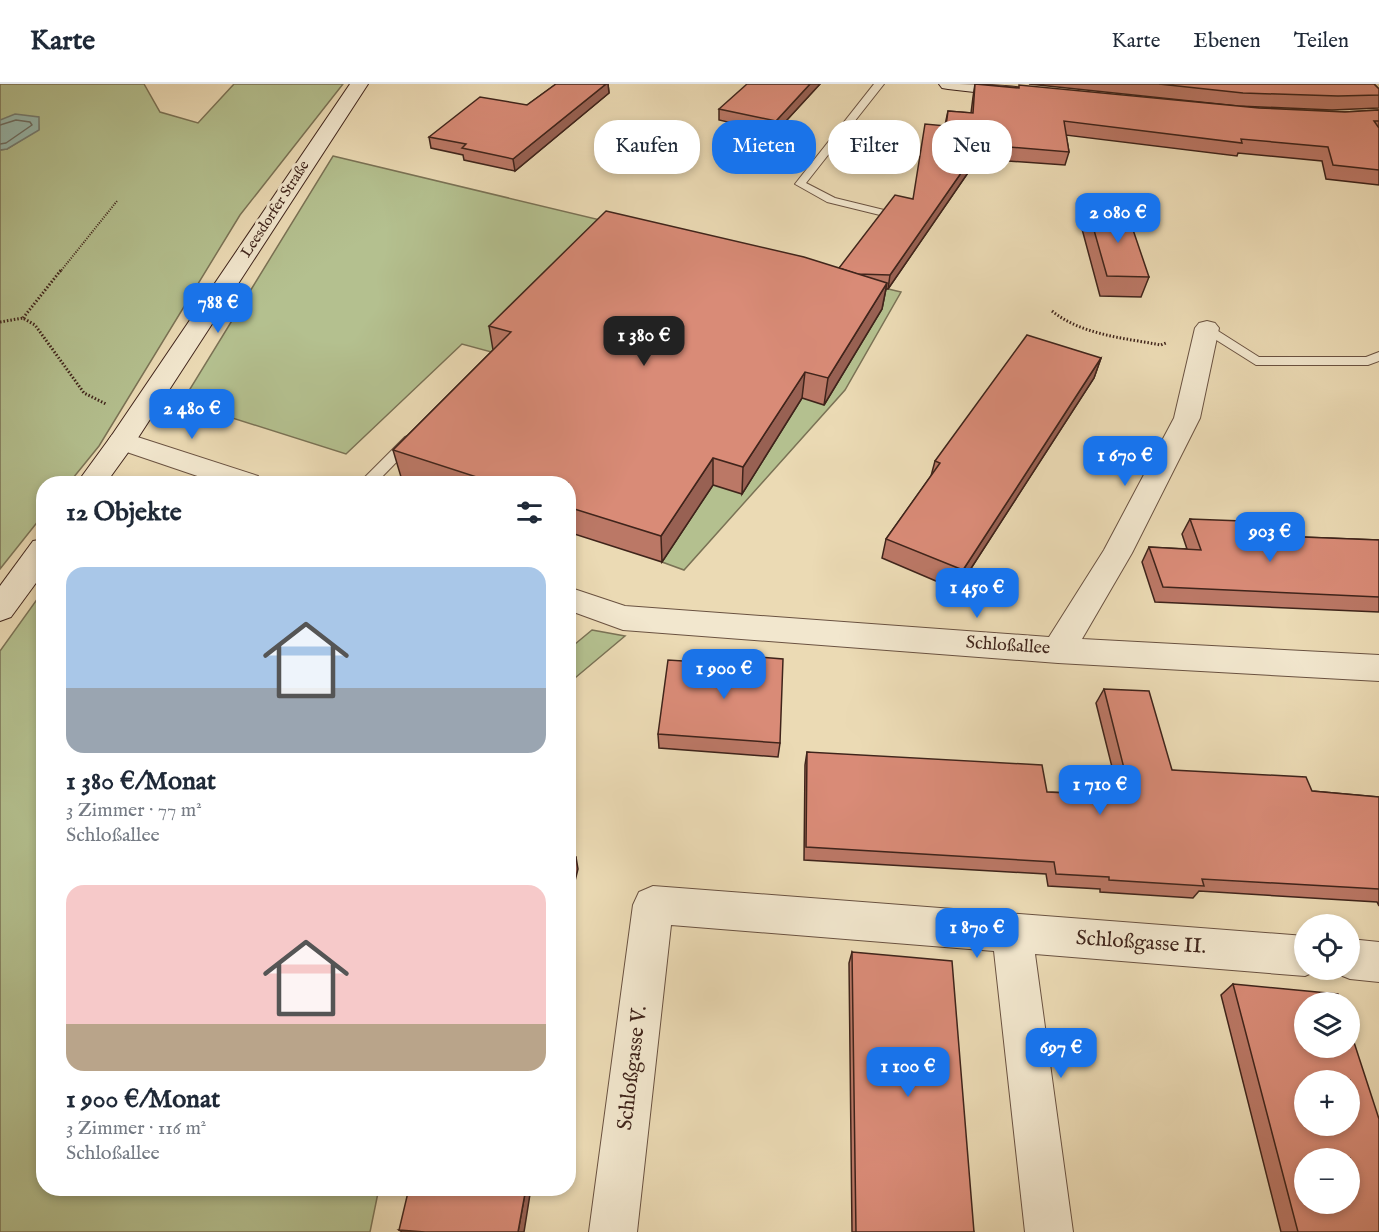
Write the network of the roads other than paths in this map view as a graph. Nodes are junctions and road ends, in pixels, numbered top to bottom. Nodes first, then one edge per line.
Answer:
1 (359, 84) edge
2 (879, 84) edge
3 (948, 84) edge
4 (977, 86) edge
5 (1035, 94) edge
6 (880, 212) edge
7 (1207, 328) joint
8 (1379, 356) edge
9 (424, 426) edge
10 (122, 441) junction
11 (96, 476) edge
12 (227, 476) edge
13 (374, 476) edge
14 (36, 560) edge
15 (576, 601) edge
16 (0, 609) edge
17 (1058, 650) junction
18 (1379, 668) edge
19 (653, 905) joint
20 (1012, 933) junction
21 (1294, 955) edge
22 (1360, 960) edge
23 (1379, 962) edge
24 (613, 1232) edge
25 (1049, 1232) edge

1 - 10 street, Leesdorfer Straße
2 - 6 lane
3 - 4 street
4 - 5 street
7 - 8 lane
7 - 17 street
9 - 13 lane
10 - 11 street, Leesdorfer Straße
10 - 12 street
14 - 16 street
15 - 17 street, Schloßallee
17 - 18 street, Schloßallee
19 - 20 street, Schloßgasse II.
19 - 24 street, Schloßgasse V.
20 - 21 street, Schloßgasse II.
20 - 25 street
22 - 23 street

